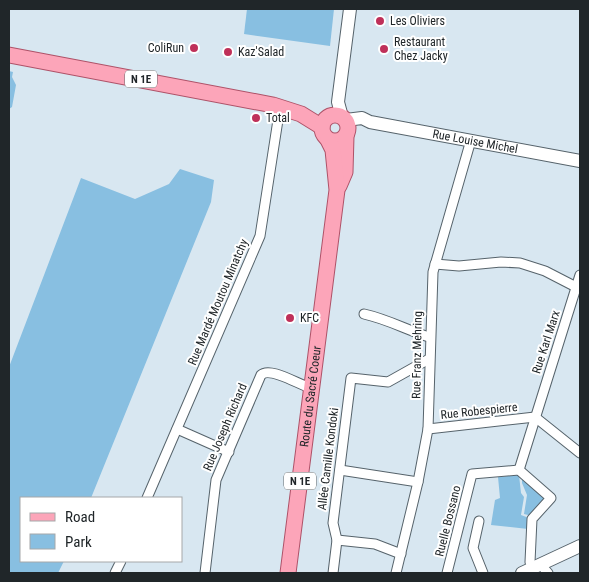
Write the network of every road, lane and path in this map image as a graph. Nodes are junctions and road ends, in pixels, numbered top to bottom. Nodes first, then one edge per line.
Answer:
1 (350, 9) edge
2 (9, 55) edge
3 (277, 106) junction
4 (336, 126) junction
5 (471, 140) junction
6 (580, 161) edge
7 (435, 264) junction
8 (580, 275) edge
9 (579, 288) edge
10 (364, 314) dead end
11 (429, 337) junction
12 (429, 359) junction
13 (311, 388) junction
14 (535, 417) junction
15 (177, 429) junction
16 (428, 429) junction
17 (229, 452) junction
18 (580, 453) edge
19 (340, 470) junction
20 (519, 470) junction
21 (418, 482) junction
22 (147, 497) edge
23 (479, 521) dead end
24 (337, 540) junction
25 (580, 546) edge
26 (401, 554) junction
27 (536, 570) edge
28 (206, 573) edge
29 (288, 573) edge
30 (333, 573) edge
31 (396, 573) edge
32 (447, 573) edge
33 (483, 573) edge

1 - 4 street
2 - 3 main road, N 1E
3 - 4 main road, N 1E
3 - 15 street, Rue Mardé Moutou Minatchy
4 - 5 street, Rue Louise Michel
4 - 13 main road, Route du Sacré Coeur / N 1E
5 - 6 street, Rue Louise Michel
5 - 7 street, Rue Franz Mehring
7 - 9 street
7 - 11 street, Rue Franz Mehring
8 - 9 street, Rue Karl Marx
9 - 14 street, Rue Karl Marx
10 - 11 street
11 - 12 street, Rue Franz Mehring
12 - 16 street, Rue Franz Mehring
12 - 19 street, Allée Camille Kondoki
13 - 17 street, Rue Joseph Richard
13 - 29 main road, Route du Sacré Coeur / N 1E
14 - 16 street, Rue Robespierre
14 - 18 street, Rue Robespierre
14 - 20 street, Rue Karl Marx
15 - 17 street
15 - 22 street, Rue Mardé Moutou Minatchy
16 - 21 street, Rue Franz Mehring
17 - 28 street, Rue Joseph Richard
19 - 21 street
19 - 24 street, Allée Camille Kondoki
20 - 27 street
20 - 32 street, Ruelle Bossano
21 - 26 street, Rue Franz Mehring
23 - 33 street
24 - 26 street
24 - 30 street, Allée Camille Kondoki
25 - 27 street
26 - 31 street, Rue Franz Mehring

